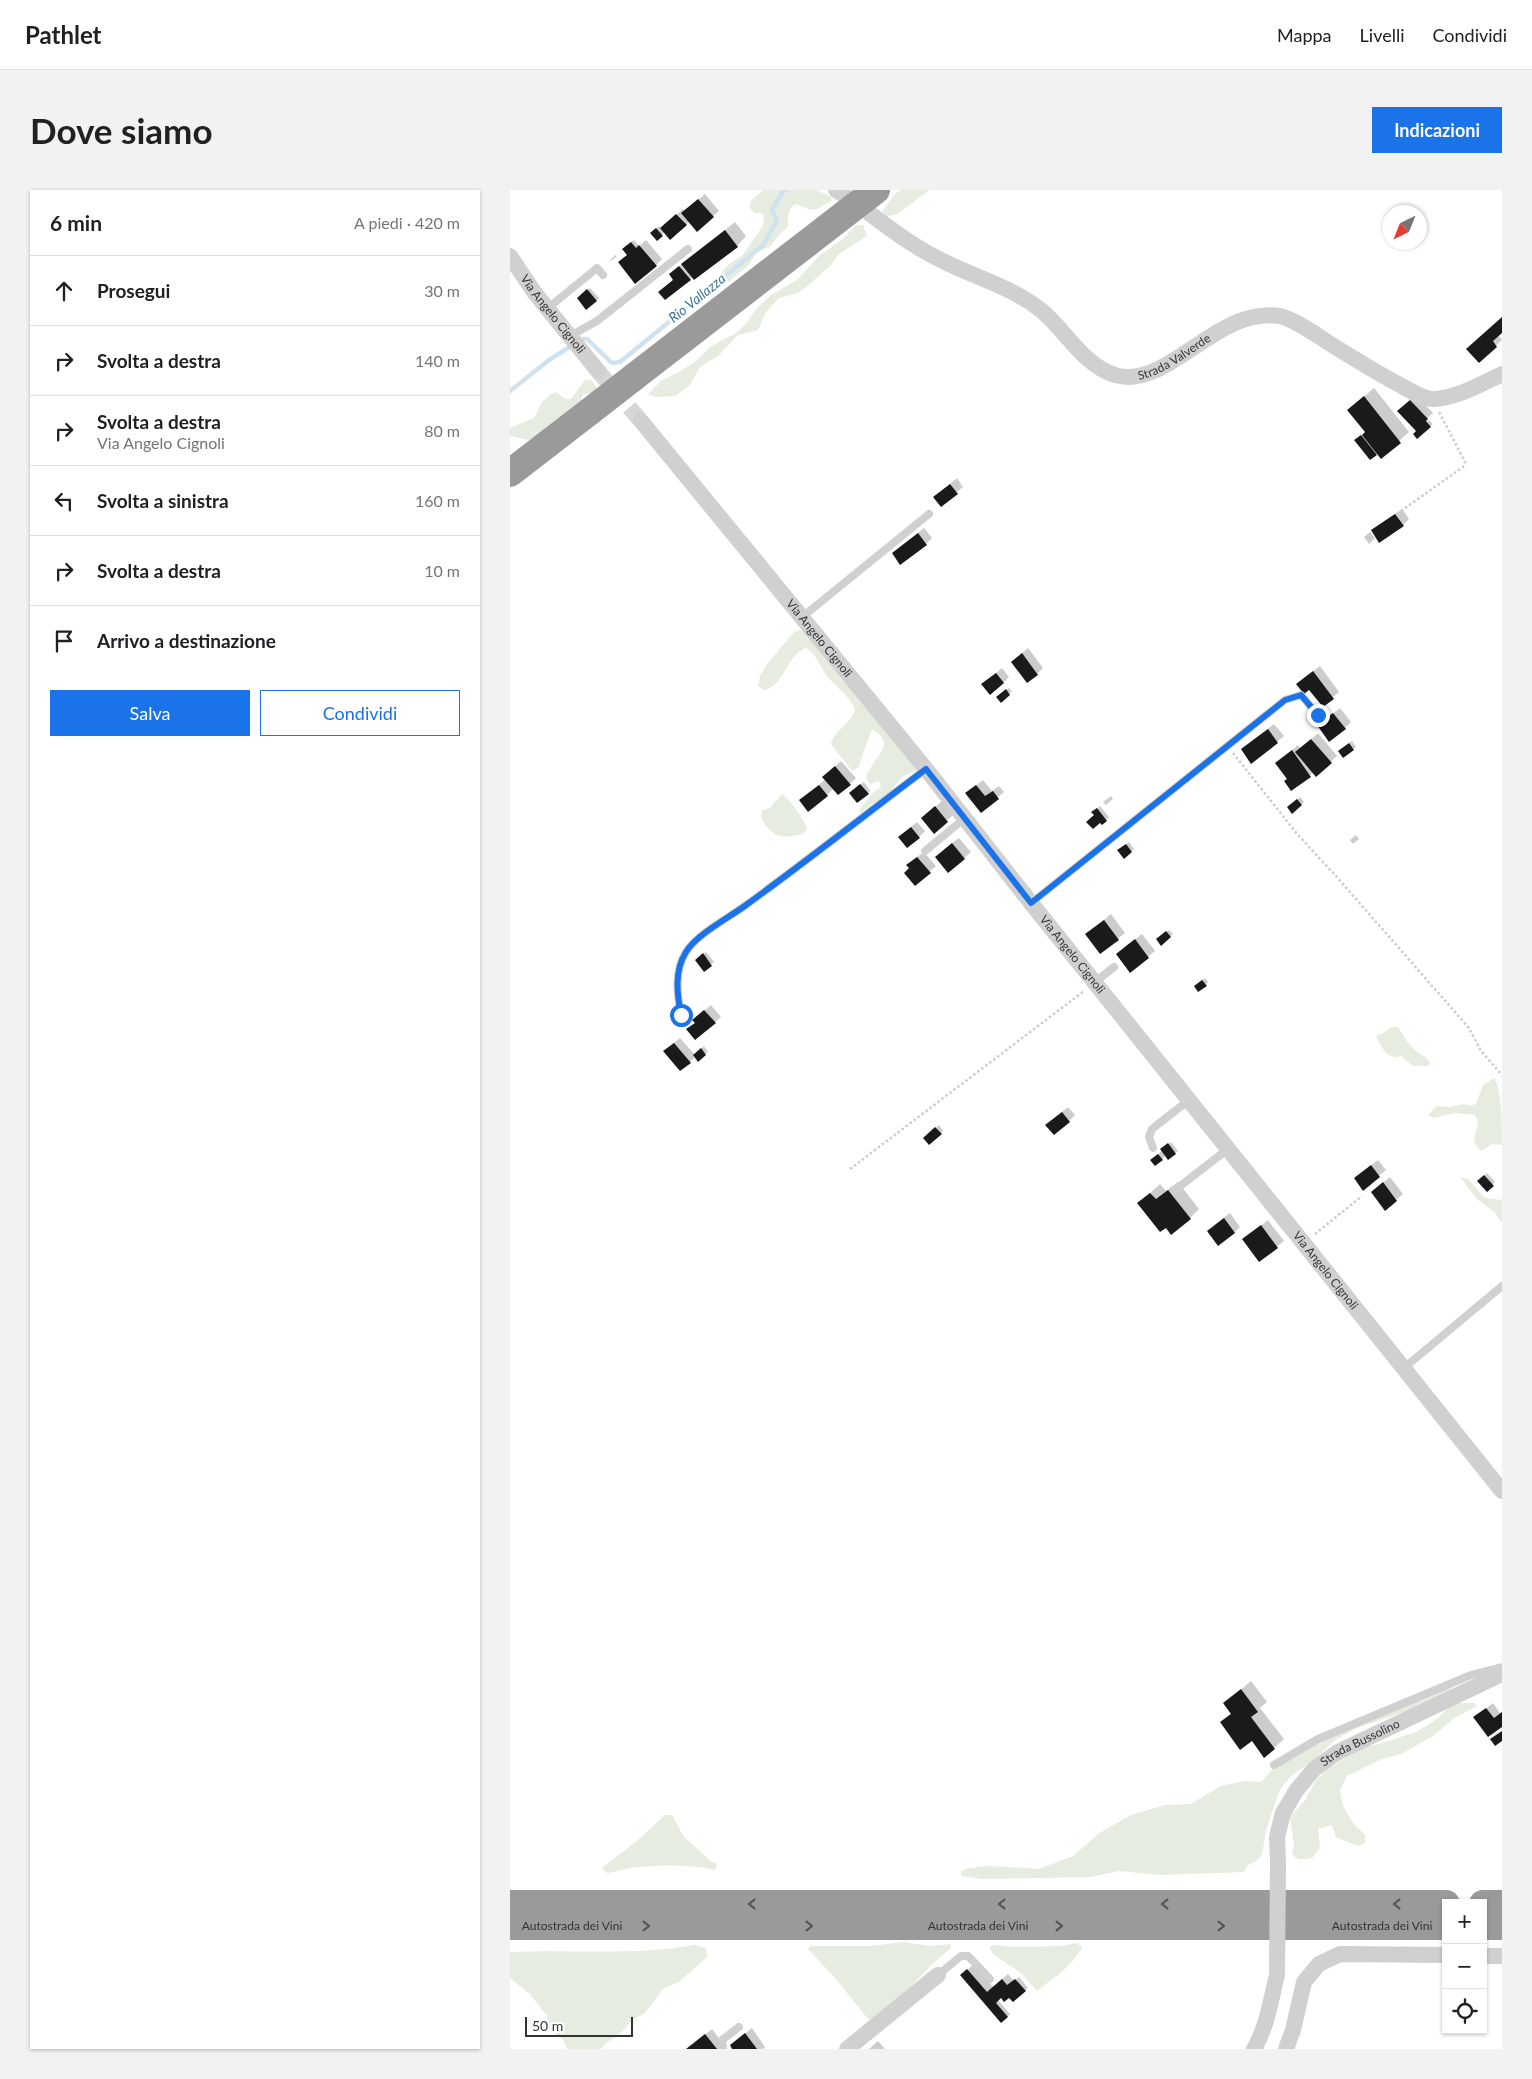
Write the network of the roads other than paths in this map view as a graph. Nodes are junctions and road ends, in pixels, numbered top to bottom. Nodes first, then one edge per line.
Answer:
1 (872, 202) edge
2 (688, 249) dead end
3 (510, 256) edge
4 (602, 275) dead end
5 (548, 308) junction
6 (570, 336) junction
7 (598, 370) tunnel mouth
8 (1502, 374) edge
9 (641, 421) tunnel mouth
10 (510, 474) edge
11 (929, 514) dead end
12 (801, 618) junction
13 (1318, 715) dead end
14 (926, 769) junction
15 (965, 818) junction
16 (925, 850) dead end
17 (1031, 903) junction
18 (1114, 968) dead end
19 (1095, 982) junction
20 (681, 1015) dead end
21 (1189, 1100) junction
22 (1153, 1148) dead end
23 (1228, 1149) junction
24 (1175, 1190) dead end
25 (1502, 1286) edge
26 (1404, 1368) junction
27 (1502, 1491) edge
28 (1502, 1667) edge
29 (1502, 1674) edge
30 (1274, 1765) dead end
31 (510, 1904) edge
32 (1442, 1904) edge
33 (1487, 1904) edge
34 (1502, 1904) edge
35 (510, 1926) edge
36 (1442, 1926) edge
37 (1487, 1926) edge
38 (1502, 1926) edge
39 (1442, 1955) edge
40 (1487, 1956) edge
41 (1502, 1956) edge
42 (938, 1975) joint
43 (990, 1979) dead end
44 (739, 2027) dead end
45 (724, 2049) edge
46 (847, 2049) edge
47 (1254, 2049) edge
48 (1286, 2049) edge

1 - 8 street, Strada Valverde
1 - 10 highway, bridge
2 - 6 lane
3 - 5 street, Via Angelo Cignoli
4 - 5 lane
5 - 6 street, Via Angelo Cignoli
6 - 7 street, Via Angelo Cignoli
9 - 12 street, Via Angelo Cignoli
11 - 12 lane
12 - 14 street, Via Angelo Cignoli
13 - 17 lane
14 - 15 street, Via Angelo Cignoli
14 - 20 lane
15 - 16 lane
15 - 17 street, Via Angelo Cignoli
17 - 19 street, Via Angelo Cignoli
18 - 19 lane
19 - 21 street, Via Angelo Cignoli
21 - 22 lane
21 - 23 street, Via Angelo Cignoli
23 - 24 lane
23 - 26 street, Via Angelo Cignoli
25 - 26 lane
26 - 27 street, Via Angelo Cignoli
28 - 30 lane
29 - 47 street, Strada Bussolino, bridge
32 -> 31 highway, Autostrada dei Vini
33 - 34 highway
35 -> 36 highway, Autostrada dei Vini
37 - 38 highway
39 - 48 street
40 - 41 street
42 - 43 lane
42 - 46 street
44 - 45 lane

